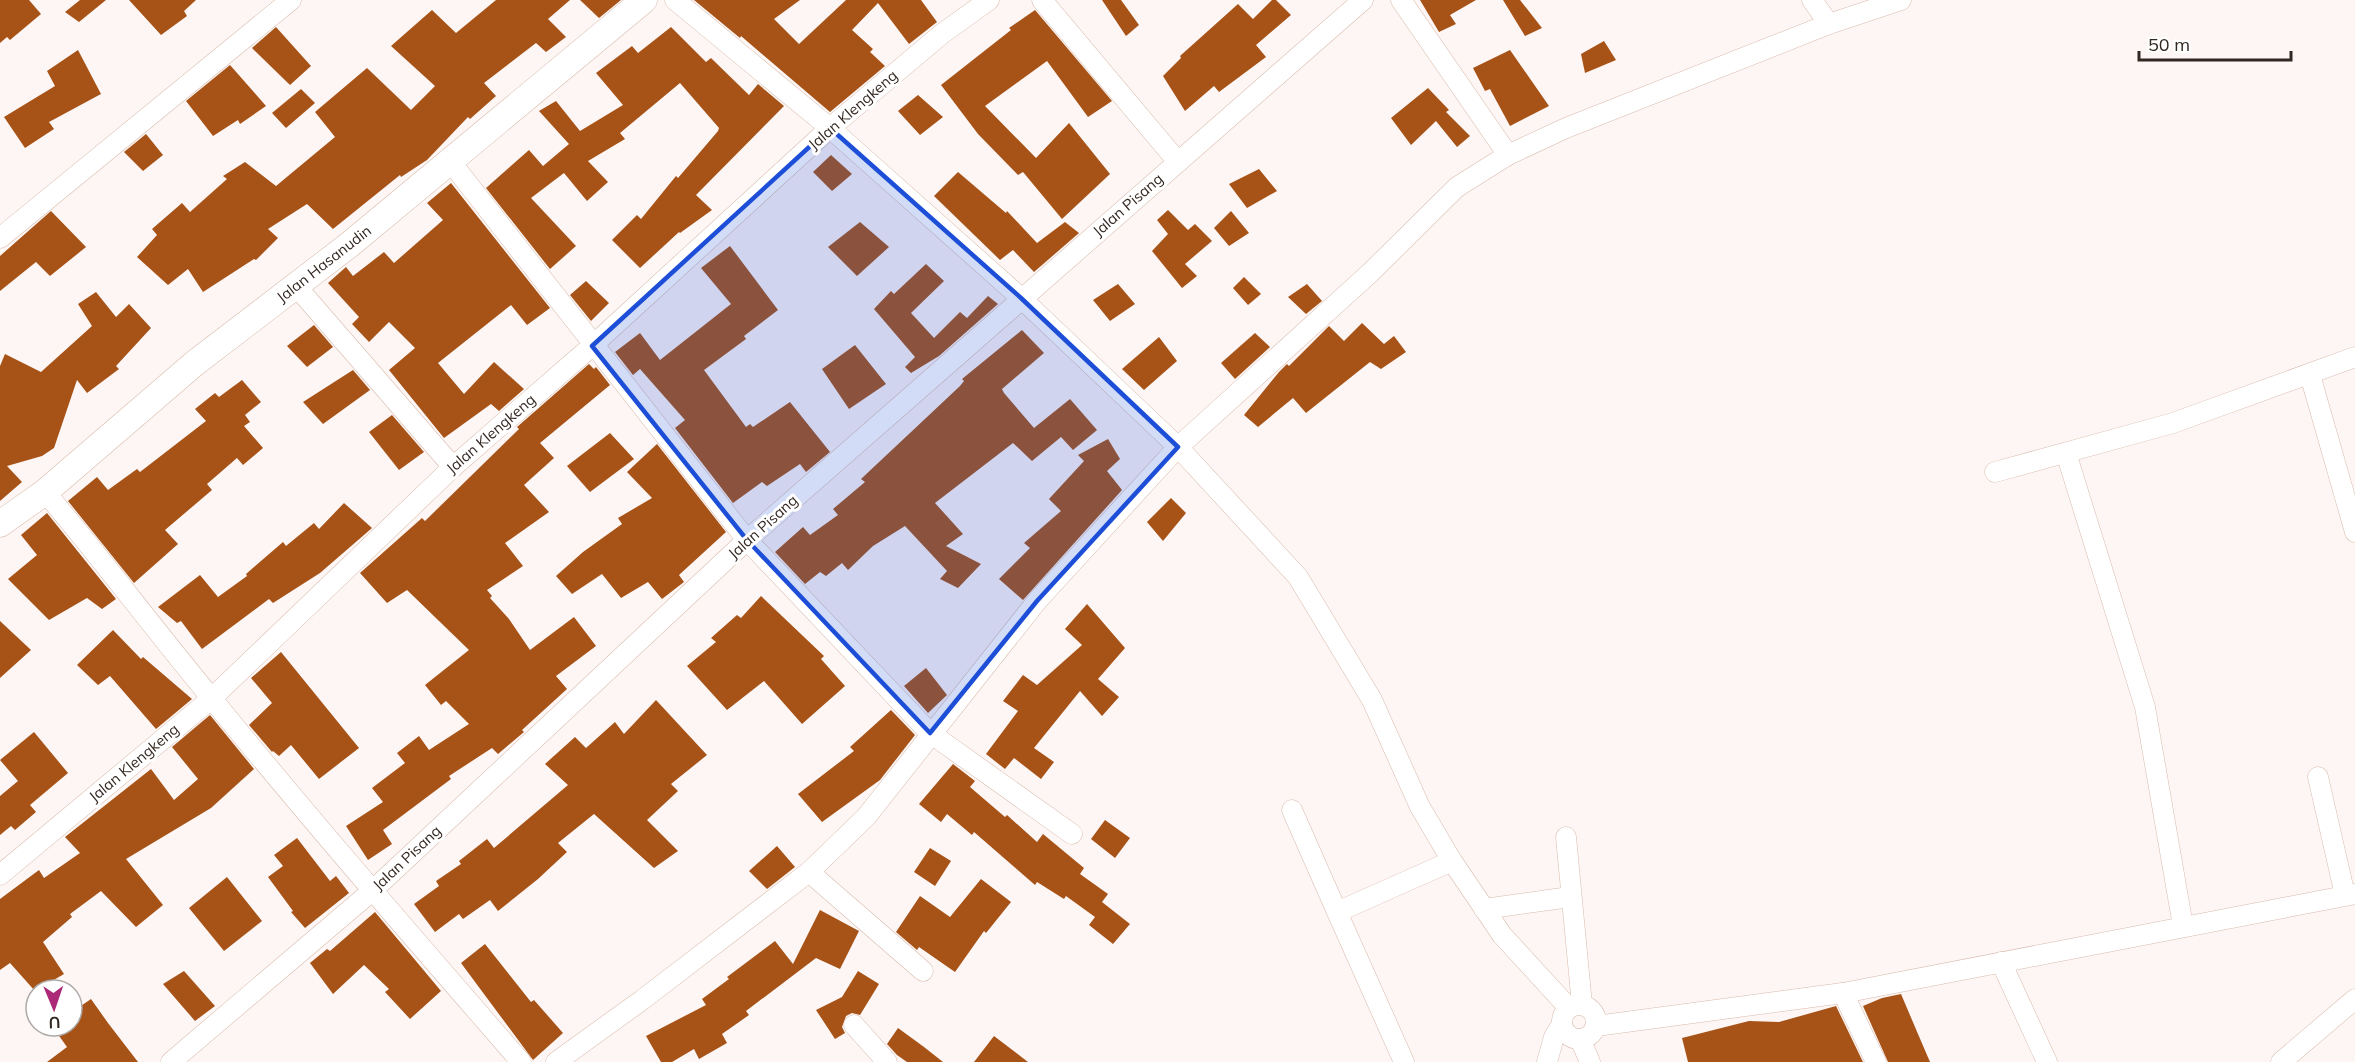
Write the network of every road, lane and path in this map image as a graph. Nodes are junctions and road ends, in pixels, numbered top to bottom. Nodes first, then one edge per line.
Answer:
1 (291, 0) edge
2 (644, 0) edge
3 (675, 0) edge
4 (989, 0) edge
5 (1042, 0) edge
6 (1363, 0) edge
7 (1401, 0) edge
8 (1812, 0) edge
9 (1901, 0) edge
10 (1829, 24) junction
11 (830, 129) junction
12 (1508, 155) junction
13 (450, 161) junction
14 (1178, 162) junction
15 (0, 238) edge
16 (296, 286) junction
17 (1021, 298) junction
18 (592, 346) junction
19 (2355, 357) edge
20 (2310, 375) junction
21 (1178, 447) junction
22 (2066, 453) junction
23 (453, 467) junction
24 (1995, 472) dead end
25 (45, 492) junction
26 (0, 524) edge
27 (2355, 532) edge
28 (747, 540) junction
29 (211, 699) junction
30 (930, 733) junction
31 (2318, 777) dead end
32 (1292, 810) dead end
33 (1072, 834) dead end
34 (1566, 837) dead end
35 (1452, 861) junction
36 (809, 872) junction
37 (0, 875) edge
38 (372, 891) junction
39 (2350, 894) edge
40 (1570, 897) junction
41 (1484, 909) junction
42 (1337, 912) junction
43 (2182, 926) junction
44 (2001, 962) junction
45 (923, 971) dead end
46 (1843, 993) junction
47 (2355, 999) edge
48 (1571, 1012) junction
49 (854, 1025) dead end
50 (1596, 1026) junction
51 (1580, 1039) junction
52 (171, 1062) edge
53 (520, 1062) edge
54 (556, 1062) edge
55 (887, 1062) edge
56 (1404, 1062) edge
57 (1547, 1062) edge
58 (1590, 1062) edge
59 (1876, 1062) edge
60 (2047, 1062) edge
61 (2280, 1062) edge

1 - 15 street
2 - 13 main road, Jalan Hasanudin
3 - 11 street
4 - 11 street, Jalan Klengkeng
5 - 14 street
6 - 14 street, Jalan Pisang
7 - 12 street
8 - 10 street
9 - 10 street
10 - 12 street
11 - 17 street
11 - 18 street, Jalan Klengkeng
12 - 21 street
13 - 16 main road, Jalan Hasanudin
13 - 18 street
14 - 17 street, Jalan Pisang
16 - 23 street
16 - 25 main road, Jalan Hasanudin
17 - 21 street
17 - 28 street, Jalan Pisang
18 - 23 street, Jalan Klengkeng
18 - 28 street
19 - 20 street
20 - 22 street
20 - 27 street
21 - 30 street
21 - 35 street
22 - 24 street
22 - 43 street
23 - 29 street, Jalan Klengkeng
25 - 26 main road, Jalan Hasanudin
25 - 29 street
28 - 30 street
28 - 38 street, Jalan Pisang
29 - 37 street, Jalan Klengkeng
29 - 38 street
30 - 33 street
30 - 36 street
31 - 39 street
32 - 42 street
34 - 40 street
35 - 41 street
35 - 42 street
36 - 45 street
36 - 54 street
38 - 52 street, Jalan Pisang
38 - 53 street
39 - 43 street
40 - 41 street
40 - 48 street
41 - 48 street
42 - 56 street
43 - 44 street
44 - 46 street
44 - 60 street
46 - 50 street
46 - 59 street
47 - 61 street
48 - 50 street
48 - 51 street
48 - 57 street
49 - 55 street
50 - 51 street
51 - 58 street

